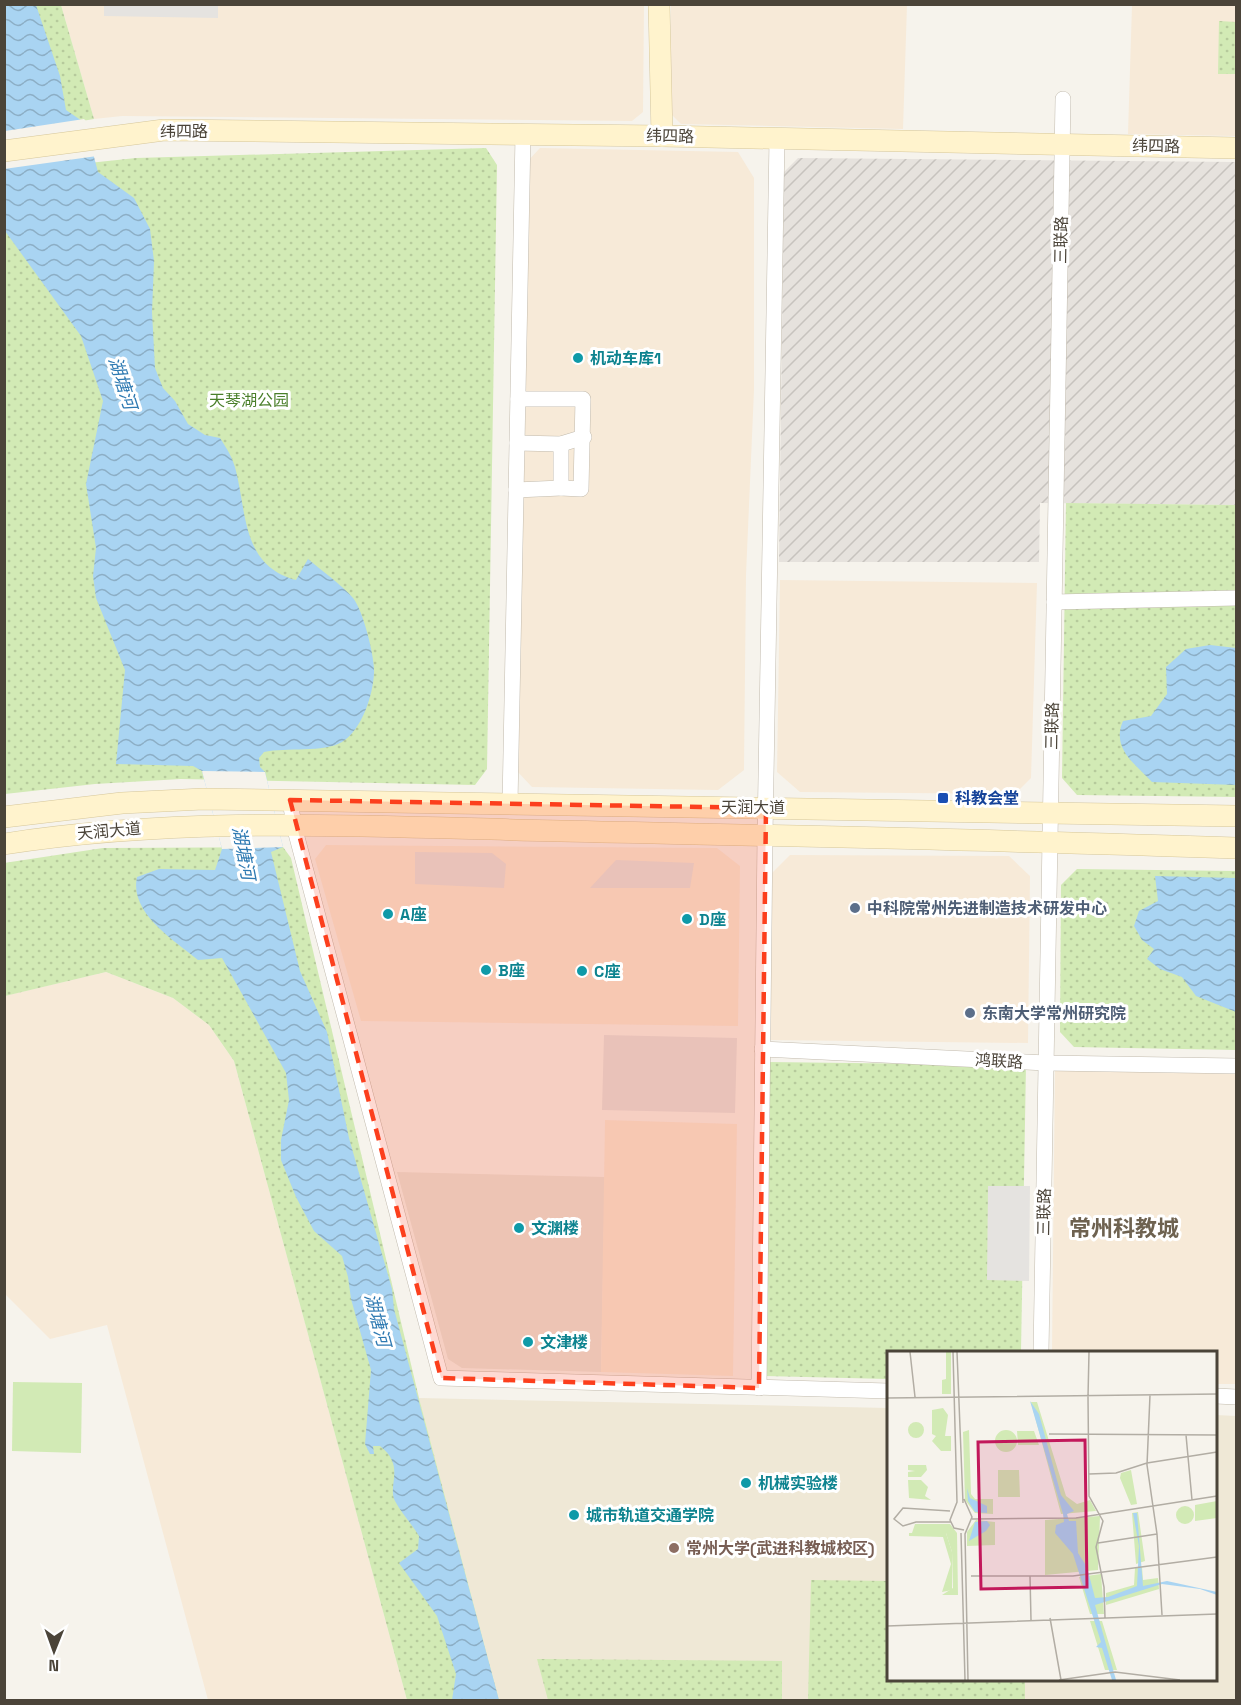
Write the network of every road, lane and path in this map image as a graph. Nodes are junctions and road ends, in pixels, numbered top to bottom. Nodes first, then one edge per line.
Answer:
1 (659, 4) edge
2 (1063, 99) dead end
3 (523, 135) junction
4 (662, 136) junction
5 (777, 140) junction
6 (1062, 145) junction
7 (1236, 148) edge
8 (4, 151) edge
9 (518, 399) junction
10 (584, 436) junction
11 (517, 443) junction
12 (561, 444) junction
13 (561, 488) junction
14 (516, 490) junction
15 (1236, 598) edge
16 (1054, 602) junction
17 (280, 800) junction
18 (510, 804) junction
19 (766, 807) junction
20 (1051, 814) junction
21 (1236, 816) edge
22 (4, 817) edge
23 (285, 825) junction
24 (765, 836) junction
25 (1050, 841) junction
26 (4, 844) edge
27 (1236, 848) edge
28 (762, 1049) junction
29 (1046, 1063) junction
30 (1236, 1066) edge
31 (1041, 1351) edge
32 (759, 1388) junction
33 (887, 1391) edge
34 (1217, 1396) edge
35 (1236, 1397) edge

1 - 4 street
2 - 6 street, 三联路
3 - 4 street, 纬四路
3 - 8 street, 纬四路
3 - 9 street
4 - 5 street, 纬四路
5 - 6 street, 纬四路
5 - 19 street
6 - 7 street, 纬四路
6 - 16 street, 三联路
9 - 10 street
9 - 11 street
10 - 12 street
10 - 13 street
11 - 12 street
11 - 14 street
12 - 13 street
13 - 14 street
14 - 18 street
15 - 16 street
16 - 20 street, 三联路
17 - 18 street, 天润大道
17 - 22 street, 天润大道
17 - 23 street
18 - 19 street, 天润大道
19 - 20 street, 天润大道
19 - 24 street
20 - 21 street, 天润大道
20 - 25 street, 三联路
23 - 24 street, 天润大道
23 - 26 street, 天润大道
23 - 32 street
24 - 25 street, 天润大道
24 - 28 street
25 - 27 street, 天润大道
25 - 29 street, 三联路
28 - 29 street, 鸿联路
28 - 32 street
29 - 30 street, 鸿联路
29 - 31 street, 三联路
32 - 33 street
34 - 35 street

